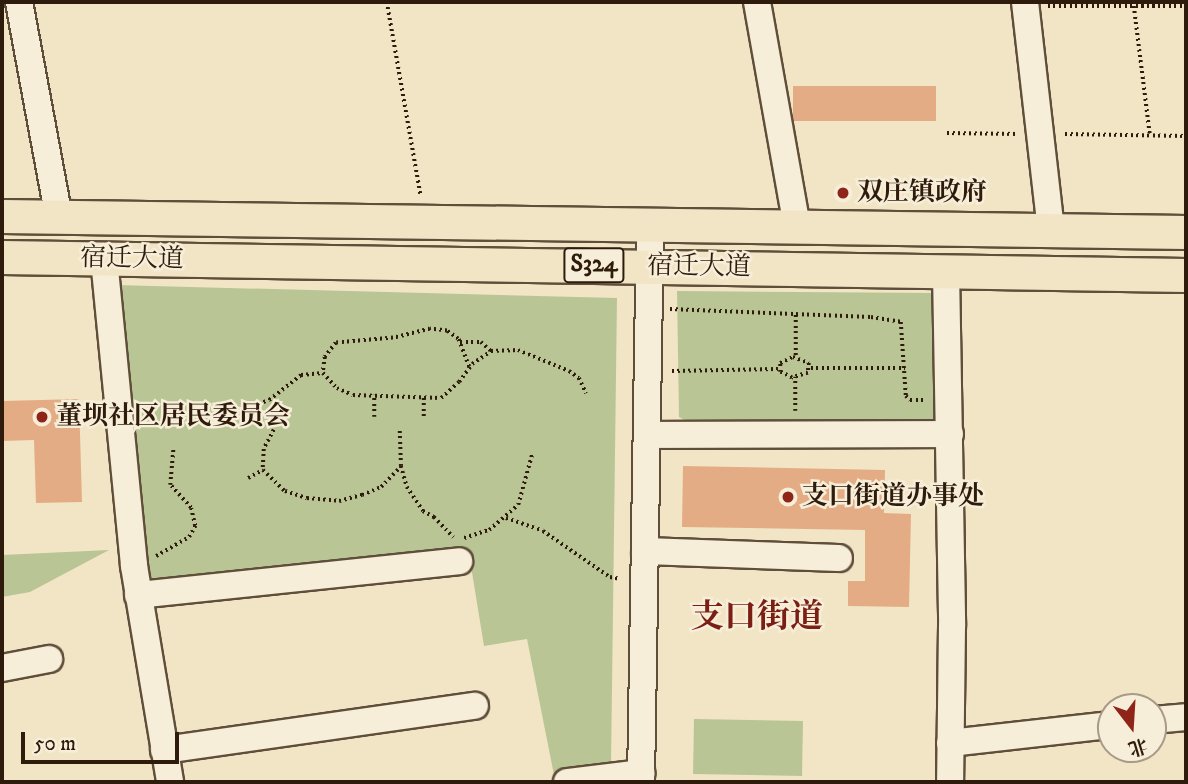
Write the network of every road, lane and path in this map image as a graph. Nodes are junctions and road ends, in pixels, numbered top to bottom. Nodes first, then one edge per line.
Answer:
1 (19, 2) edge
2 (387, 2) edge
3 (757, 2) edge
4 (1025, 4) edge
5 (1134, 6) junction
6 (1186, 6) edge
7 (947, 133) dead end
8 (1039, 134) junction
9 (1150, 135) junction
10 (1186, 136) edge
11 (2, 216) edge
12 (59, 217) junction
13 (426, 223) junction
14 (650, 226) junction
15 (797, 226) junction
16 (1051, 229) junction
17 (1186, 232) edge
18 (2, 257) edge
19 (104, 259) junction
20 (650, 266) junction
21 (946, 271) junction
22 (1186, 275) edge
23 (649, 308) junction
24 (796, 315) junction
25 (460, 342) junction
26 (491, 351) junction
27 (796, 358) junction
28 (469, 367) junction
29 (811, 368) junction
30 (905, 368) junction
31 (778, 369) junction
32 (648, 371) junction
33 (323, 373) junction
34 (795, 377) junction
35 (586, 393) dead end
36 (374, 395) junction
37 (424, 398) junction
38 (949, 401) junction
39 (233, 415) dead end
40 (374, 417) dead end
41 (424, 417) dead end
42 (274, 430) dead end
43 (400, 431) dead end
44 (950, 434) junction
45 (647, 435) junction
46 (794, 435) junction
47 (173, 447) dead end
48 (532, 454) dead end
49 (401, 466) junction
50 (263, 470) junction
51 (248, 478) dead end
52 (506, 518) junction
53 (645, 551) junction
54 (839, 558) dead end
55 (459, 561) dead end
56 (134, 566) junction
57 (644, 583) junction
58 (138, 595) junction
59 (49, 659) dead end
60 (2, 668) edge
61 (475, 706) dead end
62 (1186, 717) edge
63 (1167, 719) edge
64 (1097, 727) edge
65 (950, 743) junction
66 (164, 750) junction
67 (641, 778) edge
68 (170, 782) edge
69 (566, 782) edge
70 (950, 782) edge

1 - 12 street
2 - 13 path
3 - 15 street
4 - 5 path
4 - 8 street
5 - 6 path
5 - 9 path
7 - 8 path
8 - 9 path
8 - 16 street
9 - 10 path
11 - 12 main road, 宿迁大道 / S324
12 - 13 main road, 宿迁大道 / S324
13 - 14 main road, 宿迁大道 / S324
14 - 15 main road, 宿迁大道 / S324
14 - 20 street
15 - 16 main road, 宿迁大道 / S324
16 - 17 main road, 宿迁大道 / S324
18 - 19 main road, 宿迁大道 / S324
19 - 20 main road, 宿迁大道 / S324
19 - 56 street
20 - 21 main road, 宿迁大道 / S324
20 - 23 street
21 - 22 main road, 宿迁大道 / S324
21 - 38 street
23 - 24 path
23 - 32 street
24 - 27 path
24 - 30 path
25 - 26 path
25 - 28 path
25 - 33 path
26 - 28 path
26 - 35 path
27 - 29 path
27 - 31 path
28 - 37 path
29 - 30 path
29 - 34 path
30 - 38 path
31 - 32 path
31 - 34 path
32 - 45 street
33 - 36 path
33 - 39 path
34 - 46 path
36 - 37 path
36 - 40 path
37 - 41 path
38 - 44 street
42 - 50 path
43 - 49 path
44 - 46 street
44 - 65 street
45 - 46 street
45 - 53 street
47 - 56 path
48 - 52 path
49 - 50 path
49 - 52 path
50 - 51 path
52 - 57 path
53 - 54 street
53 - 57 street
55 - 58 street
56 - 58 street
57 - 67 street
58 - 66 street
59 - 60 street
61 - 66 street
62 - 63 street
64 - 65 street
65 - 70 street
66 - 68 street
67 - 69 street

